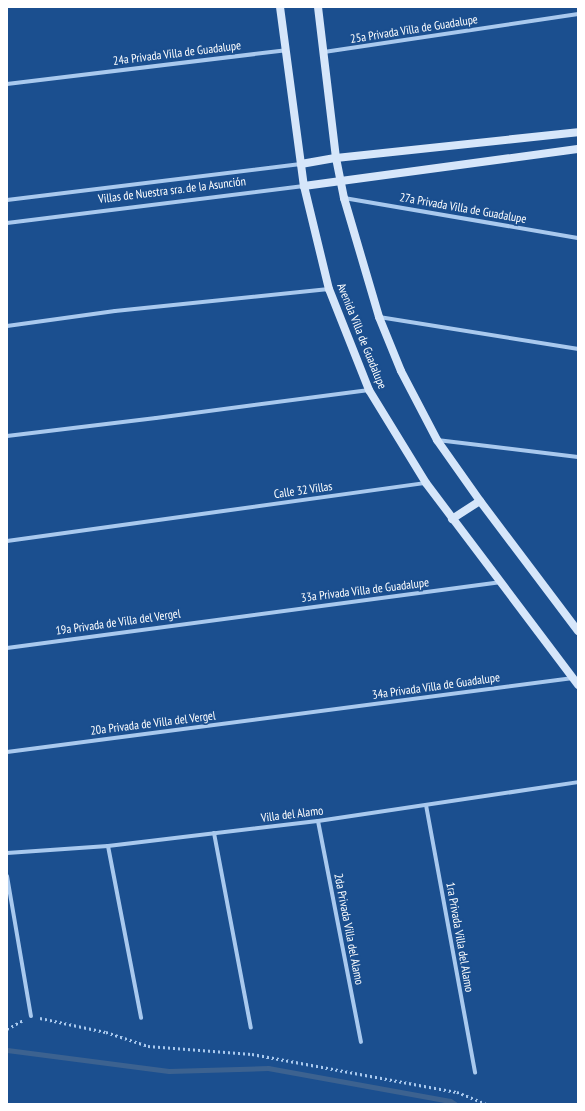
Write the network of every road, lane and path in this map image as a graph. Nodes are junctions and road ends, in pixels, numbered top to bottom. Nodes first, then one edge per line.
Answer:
1 (280, 7) edge
2 (318, 7) edge
3 (578, 14) edge
4 (286, 50) junction
5 (324, 52) junction
6 (7, 84) edge
7 (578, 132) edge
8 (578, 149) edge
9 (336, 158) junction
10 (301, 164) junction
11 (340, 180) junction
12 (304, 186) junction
13 (344, 198) junction
14 (7, 200) edge
15 (7, 223) edge
16 (578, 238) edge
17 (329, 289) junction
18 (379, 317) junction
19 (7, 326) edge
20 (578, 348) edge
21 (369, 390) junction
22 (7, 436) edge
23 (437, 440) junction
24 (578, 457) edge
25 (426, 483) junction
26 (480, 501) junction
27 (452, 519) junction
28 (7, 540) edge
29 (500, 582) junction
30 (232, 617) joint
31 (578, 631) edge
32 (7, 648) edge
33 (576, 681) edge
34 (301, 714) joint
35 (7, 752) edge
36 (578, 782) edge
37 (426, 805) junction
38 (318, 821) junction
39 (214, 833) junction
40 (108, 846) junction
41 (7, 853) edge
42 (7, 876) edge
43 (31, 1016) junction
44 (141, 1018) dead end
45 (251, 1028) dead end
46 (7, 1029) edge
47 (361, 1042) dead end
48 (475, 1073) dead end
49 (486, 1104) edge

1 - 4 street, Avenida Villa de Guadalupe
2 - 5 street, Avenida Villa de Guadalupe
3 - 5 street, 25a Privada Villa de Guadalupe
4 - 6 street, 24a Privada Villa de Guadalupe
4 - 10 street, Avenida Villa de Guadalupe
5 - 9 street, Avenida Villa de Guadalupe
7 - 9 street, Villas de Nuestra sra. de la Asunción
8 - 11 street, Villas de Nuestra sra. de la Asunción
9 - 10 street, Villas de Nuestra sra. de la Asunción
9 - 11 street, Avenida Villa de Guadalupe
10 - 12 street, Avenida Villa de Guadalupe
10 - 14 street, Villas de Nuestra sra. de la Asunción
11 - 12 street, Villas de Nuestra sra. de la Asunción
11 - 13 street, Avenida Villa de Guadalupe
12 - 15 street, Villas de Nuestra sra. de la Asunción
12 - 17 street, Avenida Villa de Guadalupe
13 - 16 street, 27a Privada Villa de Guadalupe
13 - 18 street, Avenida Villa de Guadalupe
17 - 19 street
17 - 21 street, Avenida Villa de Guadalupe
18 - 20 street
18 - 23 street, Avenida Villa de Guadalupe
21 - 22 street
21 - 25 street, Avenida Villa de Guadalupe
23 - 24 street
23 - 26 street, Avenida Villa de Guadalupe
25 - 27 street, Avenida Villa de Guadalupe
25 - 28 street, Calle 32 Villas
26 - 27 street
26 - 31 street, Avenida Villa de Guadalupe
27 - 29 street, Avenida Villa de Guadalupe
29 - 30 street, 33a Privada Villa de Guadalupe
29 - 33 street, Avenida Villa de Guadalupe
30 - 32 street, 19a Privada de Villa del Vergel
33 - 34 street, 34a Privada Villa de Guadalupe
34 - 35 street, 20a Privada de Villa del Vergel
36 - 37 street, Villa del Alamo
37 - 38 street, Villa del Alamo
37 - 48 street, 1ra Privada Villa del Alamo
38 - 39 street, Villa del Alamo
38 - 47 street, 2da Privada Villa del Alamo
39 - 40 street, Villa del Alamo
39 - 45 street
40 - 41 street, Villa del Alamo
40 - 44 street
42 - 43 street
43 - 46 path
43 - 49 path

